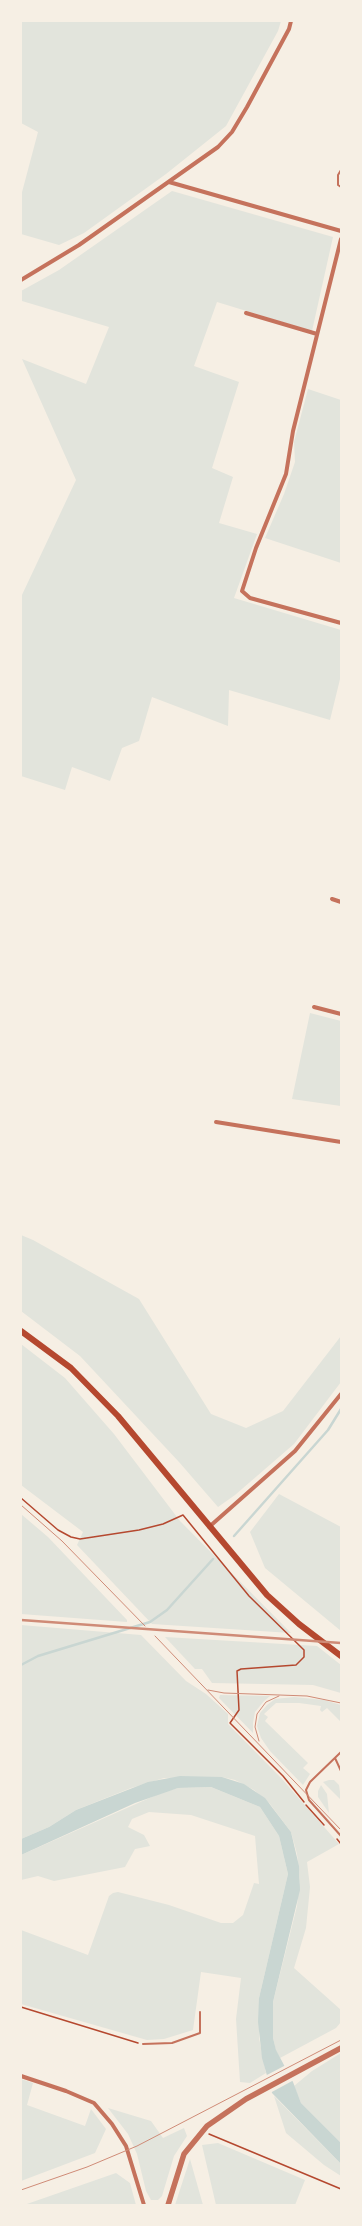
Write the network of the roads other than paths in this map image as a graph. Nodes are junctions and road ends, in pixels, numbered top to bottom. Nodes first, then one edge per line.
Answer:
1 (291, 21) edge
2 (341, 170) edge
3 (168, 182) junction
4 (341, 187) edge
5 (341, 231) edge
6 (341, 239) edge
7 (21, 280) edge
8 (246, 313) dead end
9 (317, 334) junction
10 (341, 622) edge
11 (332, 900) dead end
12 (341, 902) edge
13 (314, 1007) dead end
14 (341, 1014) edge
15 (216, 1122) dead end
16 (341, 1142) edge
17 (21, 1331) edge
18 (341, 1394) edge
19 (208, 1527) junction
20 (341, 1656) edge
21 (341, 1752) edge
22 (335, 1758) junction
23 (341, 1771) edge
24 (341, 1836) edge
25 (200, 2012) dead end
26 (143, 2044) road end
27 (341, 2048) edge
28 (21, 2076) edge
29 (144, 2205) edge
30 (168, 2205) edge

1 - 3 street
2 - 4 lane
3 - 5 street
3 - 7 street
6 - 9 street
8 - 9 street
9 - 10 street
11 - 12 street
13 - 14 street
15 - 16 street
17 - 19 main road
18 - 19 street
19 - 20 main road
21 - 22 lane
22 - 23 lane
22 - 24 lane
25 - 26 lane
27 - 30 street
28 - 29 street

